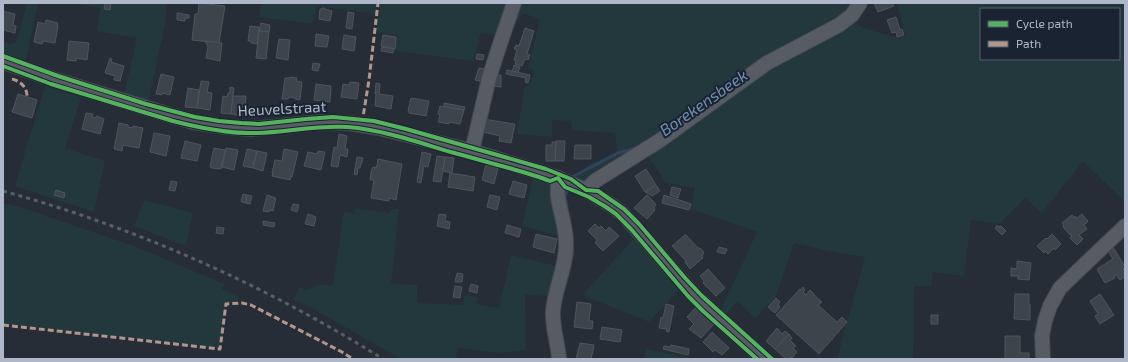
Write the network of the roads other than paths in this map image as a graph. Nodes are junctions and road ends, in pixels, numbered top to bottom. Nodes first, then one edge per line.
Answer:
1 (514, 3) edge
2 (860, 3) edge
3 (3, 62) edge
4 (472, 151) junction
5 (563, 181) junction
6 (586, 190) junction
7 (1125, 226) edge
8 (559, 359) edge
9 (764, 359) edge
10 (1043, 359) edge

1 - 4 street
2 - 6 street
3 - 4 street, Heuvelstraat
4 - 5 street, Heuvelstraat
5 - 6 street, Heuvelstraat
5 - 8 street
6 - 9 street, Heuvelstraat
7 - 10 street

